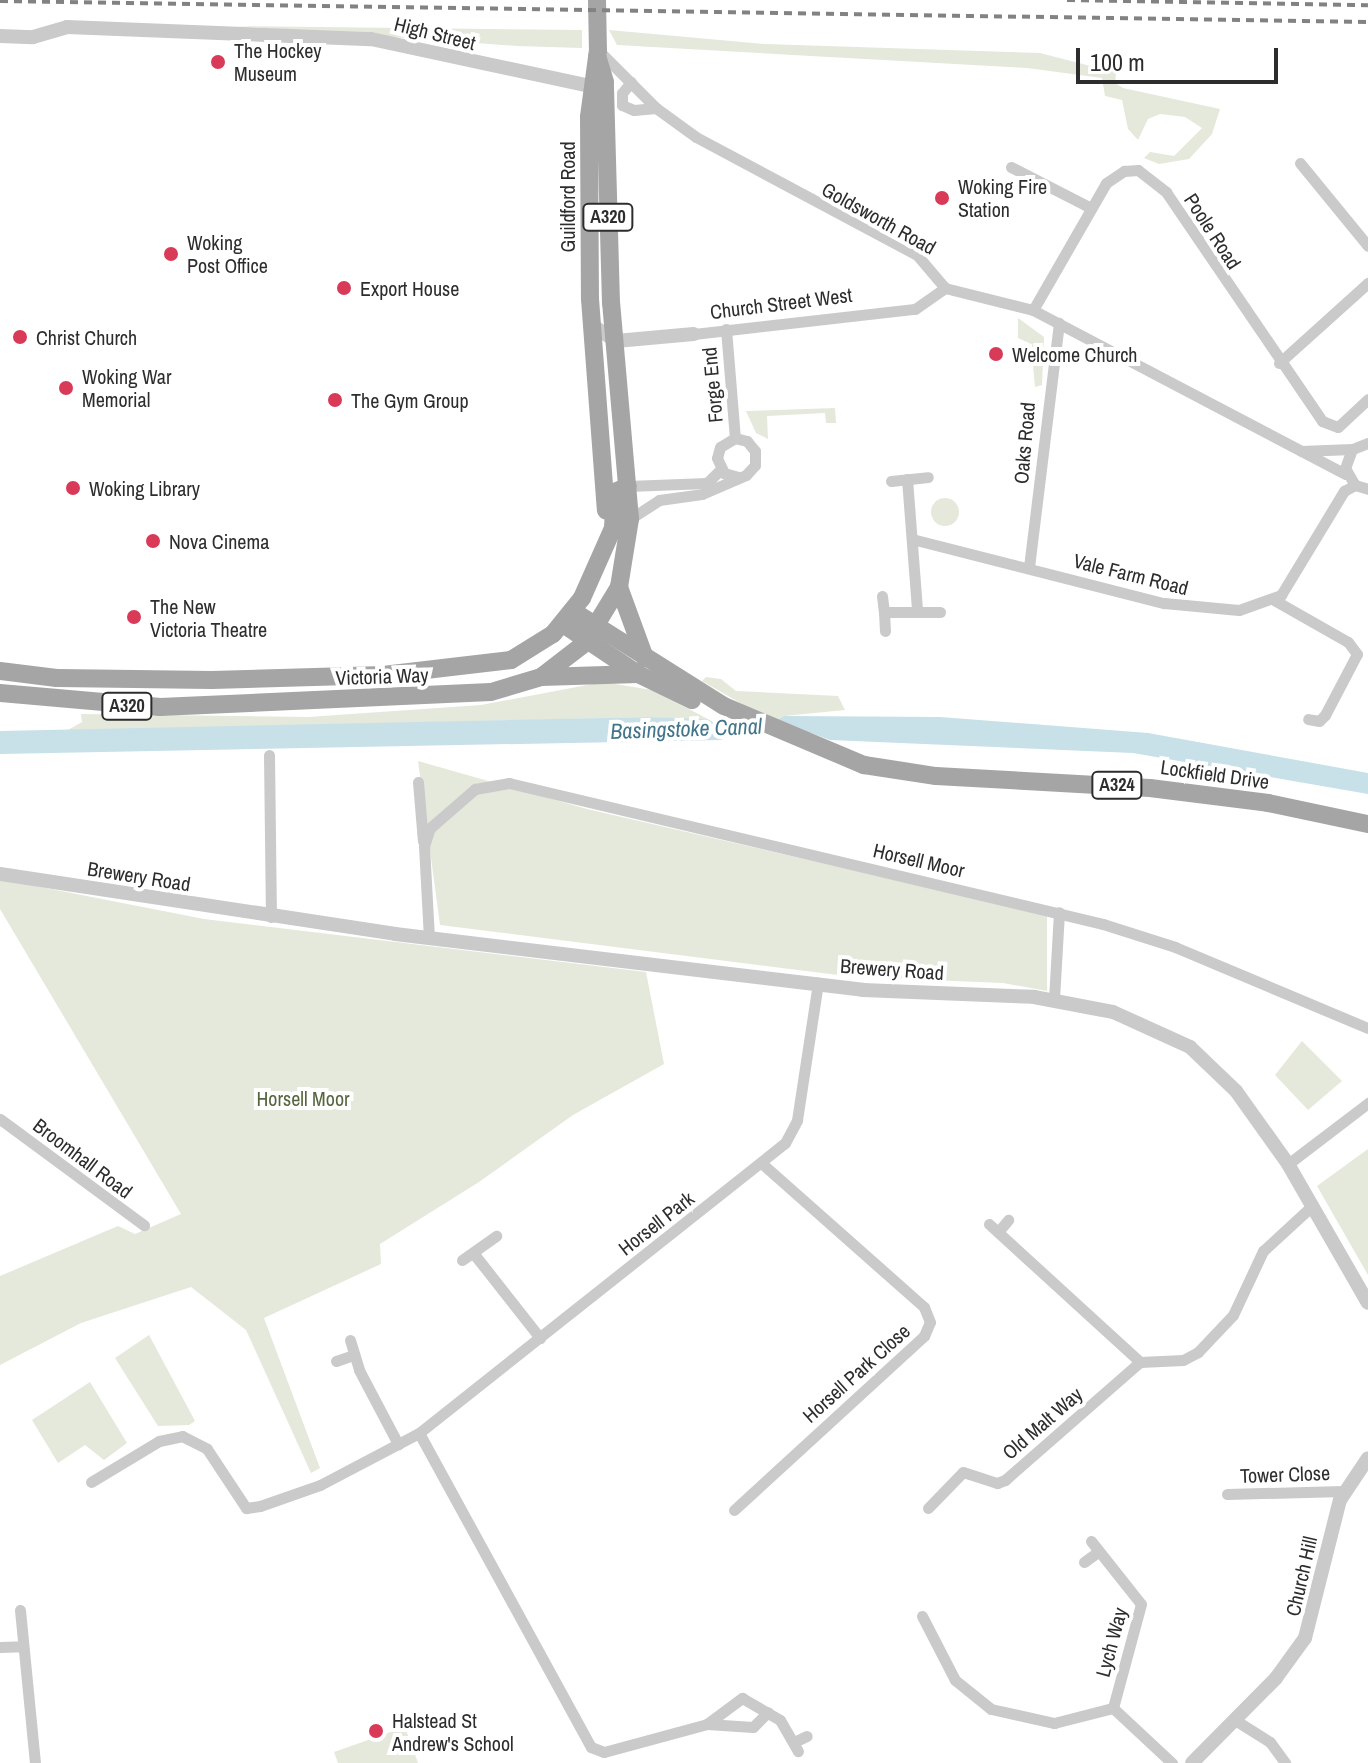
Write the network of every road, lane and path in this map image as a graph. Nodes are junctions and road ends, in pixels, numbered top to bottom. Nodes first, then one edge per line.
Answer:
1 (597, 0) edge
2 (0, 36) edge
3 (593, 71) junction
4 (631, 82) junction
5 (656, 108) junction
6 (1300, 163) dead end
7 (1011, 167) dead end
8 (1089, 207) junction
9 (1368, 246) edge
10 (1368, 283) edge
11 (945, 288) junction
12 (1033, 310) junction
13 (1059, 323) junction
14 (726, 329) junction
15 (593, 331) junction
16 (694, 334) joint
17 (616, 341) junction
18 (1279, 363) junction
19 (1368, 399) edge
20 (735, 438) junction
21 (1362, 442) edge
22 (1301, 451) junction
23 (721, 469) junction
24 (1346, 474) junction
25 (738, 477) junction
26 (928, 477) dead end
27 (907, 479) junction
28 (891, 481) dead end
29 (1355, 485) junction
30 (628, 486) junction
31 (1368, 489) edge
32 (630, 519) junction
33 (912, 539) junction
34 (606, 545) junction
35 (1029, 567) junction
36 (619, 587) junction
37 (882, 596) dead end
38 (1274, 600) junction
39 (917, 610) junction
40 (884, 612) junction
41 (940, 612) dead end
42 (568, 617) junction
43 (885, 631) dead end
44 (591, 636) junction
45 (642, 666) junction
46 (0, 671) edge
47 (541, 677) junction
48 (0, 693) edge
49 (699, 698) junction
50 (1308, 719) dead end
51 (269, 755) dead end
52 (864, 765) junction
53 (418, 782) dead end
54 (1368, 824) edge
55 (424, 846) junction
56 (0, 874) edge
57 (1059, 912) junction
58 (271, 917) junction
59 (429, 938) junction
60 (818, 983) junction
61 (1054, 999) junction
62 (1368, 1028) edge
63 (1368, 1103) edge
64 (0, 1119) edge
65 (761, 1163) junction
66 (1288, 1164) junction
67 (1312, 1206) junction
68 (1008, 1220) dead end
69 (144, 1225) dead end
70 (488, 1237) dead end
71 (1368, 1303) edge
72 (540, 1338) junction
73 (350, 1340) dead end
74 (353, 1355) junction
75 (336, 1361) dead end
76 (1140, 1362) junction
77 (419, 1433) junction
78 (398, 1444) junction
79 (1368, 1458) edge
80 (91, 1482) dead end
81 (1343, 1491) junction
82 (1227, 1494) dead end
83 (928, 1508) dead end
84 (734, 1510) dead end
85 (1091, 1541) dead end
86 (1098, 1552) junction
87 (1084, 1562) dead end
88 (20, 1610) dead end
89 (922, 1616) dead end
90 (23, 1646) junction
91 (0, 1647) edge
92 (1113, 1708) junction
93 (768, 1712) junction
94 (1235, 1720) junction
95 (707, 1724) junction
96 (807, 1736) dead end
97 (35, 1763) edge
98 (1172, 1763) edge
99 (1192, 1763) edge
100 (1285, 1763) edge

1 - 3 main road, Guildford Road / A320
2 - 3 street, High Street
3 - 4 street, Goldsworth Road
3 - 15 main road, Guildford Road / A320
3 - 17 main road, Guildford Road / A320
4 - 5 street, Goldsworth Road
4 - 5 street, Goldsworth Road
5 - 11 street, Goldsworth Road
6 - 9 street
7 - 8 street
8 - 12 street, Poole Road
8 - 18 street, Poole Road
10 - 18 street
11 - 12 street
11 - 14 street, Church Street West
12 - 13 street
13 - 22 street
13 - 35 street, Oaks Road
14 - 16 street, Church Street West
14 - 20 street, Forge End
15 - 17 street
15 - 34 main road, Victoria Way / A320
16 - 17 street, Church Street West
17 - 30 main road, Victoria Way / A320
18 - 19 street, Poole Road
20 - 23 street, Forge End
20 - 25 street, Forge End
21 - 22 street
21 - 24 street
22 - 24 street
23 - 25 street
23 - 30 street
24 - 29 street
25 - 32 street
26 - 27 street
27 - 28 street
27 - 33 street
29 - 31 street
29 - 38 street
30 - 32 main road, Victoria Way / A320
30 - 34 main road, Victoria Way
32 - 36 main road, Victoria Way / A320
33 - 35 street, Vale Farm Road
33 - 39 street
34 - 42 main road, Victoria Way / A320
35 - 38 street, Vale Farm Road
36 - 44 main road, Victoria Way / A320
36 - 45 main road
37 - 40 street
38 - 50 street
39 - 40 street
39 - 41 street
40 - 43 street
42 - 44 main road, Lockfield Drive / A324
42 - 46 main road, Victoria Way / A320
44 - 45 main road, Lockfield Drive / A324
44 - 47 main road, Victoria Way / A320
45 - 47 main road
45 - 49 main road, Lockfield Drive / A324
47 - 48 main road, Victoria Way / A320
49 - 52 main road, Lockfield Drive / A324
49 - 52 main road, Lockfield Drive / A324
51 - 58 street
52 - 54 main road, Lockfield Drive / A324
53 - 55 street
55 - 57 street, Horsell Moor
55 - 59 street
56 - 58 street, Brewery Road
57 - 61 street
57 - 62 street, Horsell Moor
58 - 59 street, Brewery Road
59 - 60 street, Brewery Road
60 - 61 street, Brewery Road
60 - 65 street, Horsell Park
61 - 66 street, Brewery Road
63 - 66 street
64 - 69 street, Broomhall Road
65 - 72 street, Horsell Park
65 - 84 street, Horsell Park Close
66 - 67 street, Brewery Road
67 - 71 street, Brewery Road
67 - 76 street
68 - 76 street
70 - 72 street
72 - 77 street, Horsell Park
73 - 74 street
74 - 75 street
74 - 78 street
76 - 83 street, Old Malt Way
77 - 78 street, Horsell Park
77 - 95 street
78 - 80 street, Horsell Park
79 - 81 street, Church Hill
81 - 82 street, Tower Close
81 - 94 street, Church Hill
85 - 86 street, Lych Way
86 - 87 street
86 - 92 street, Lych Way
88 - 90 street
89 - 92 street, Lych Way
90 - 91 street
90 - 97 street
92 - 98 street, Lych Way
93 - 95 street
93 - 95 street
93 - 96 street
94 - 99 street, Church Hill
94 - 100 street

